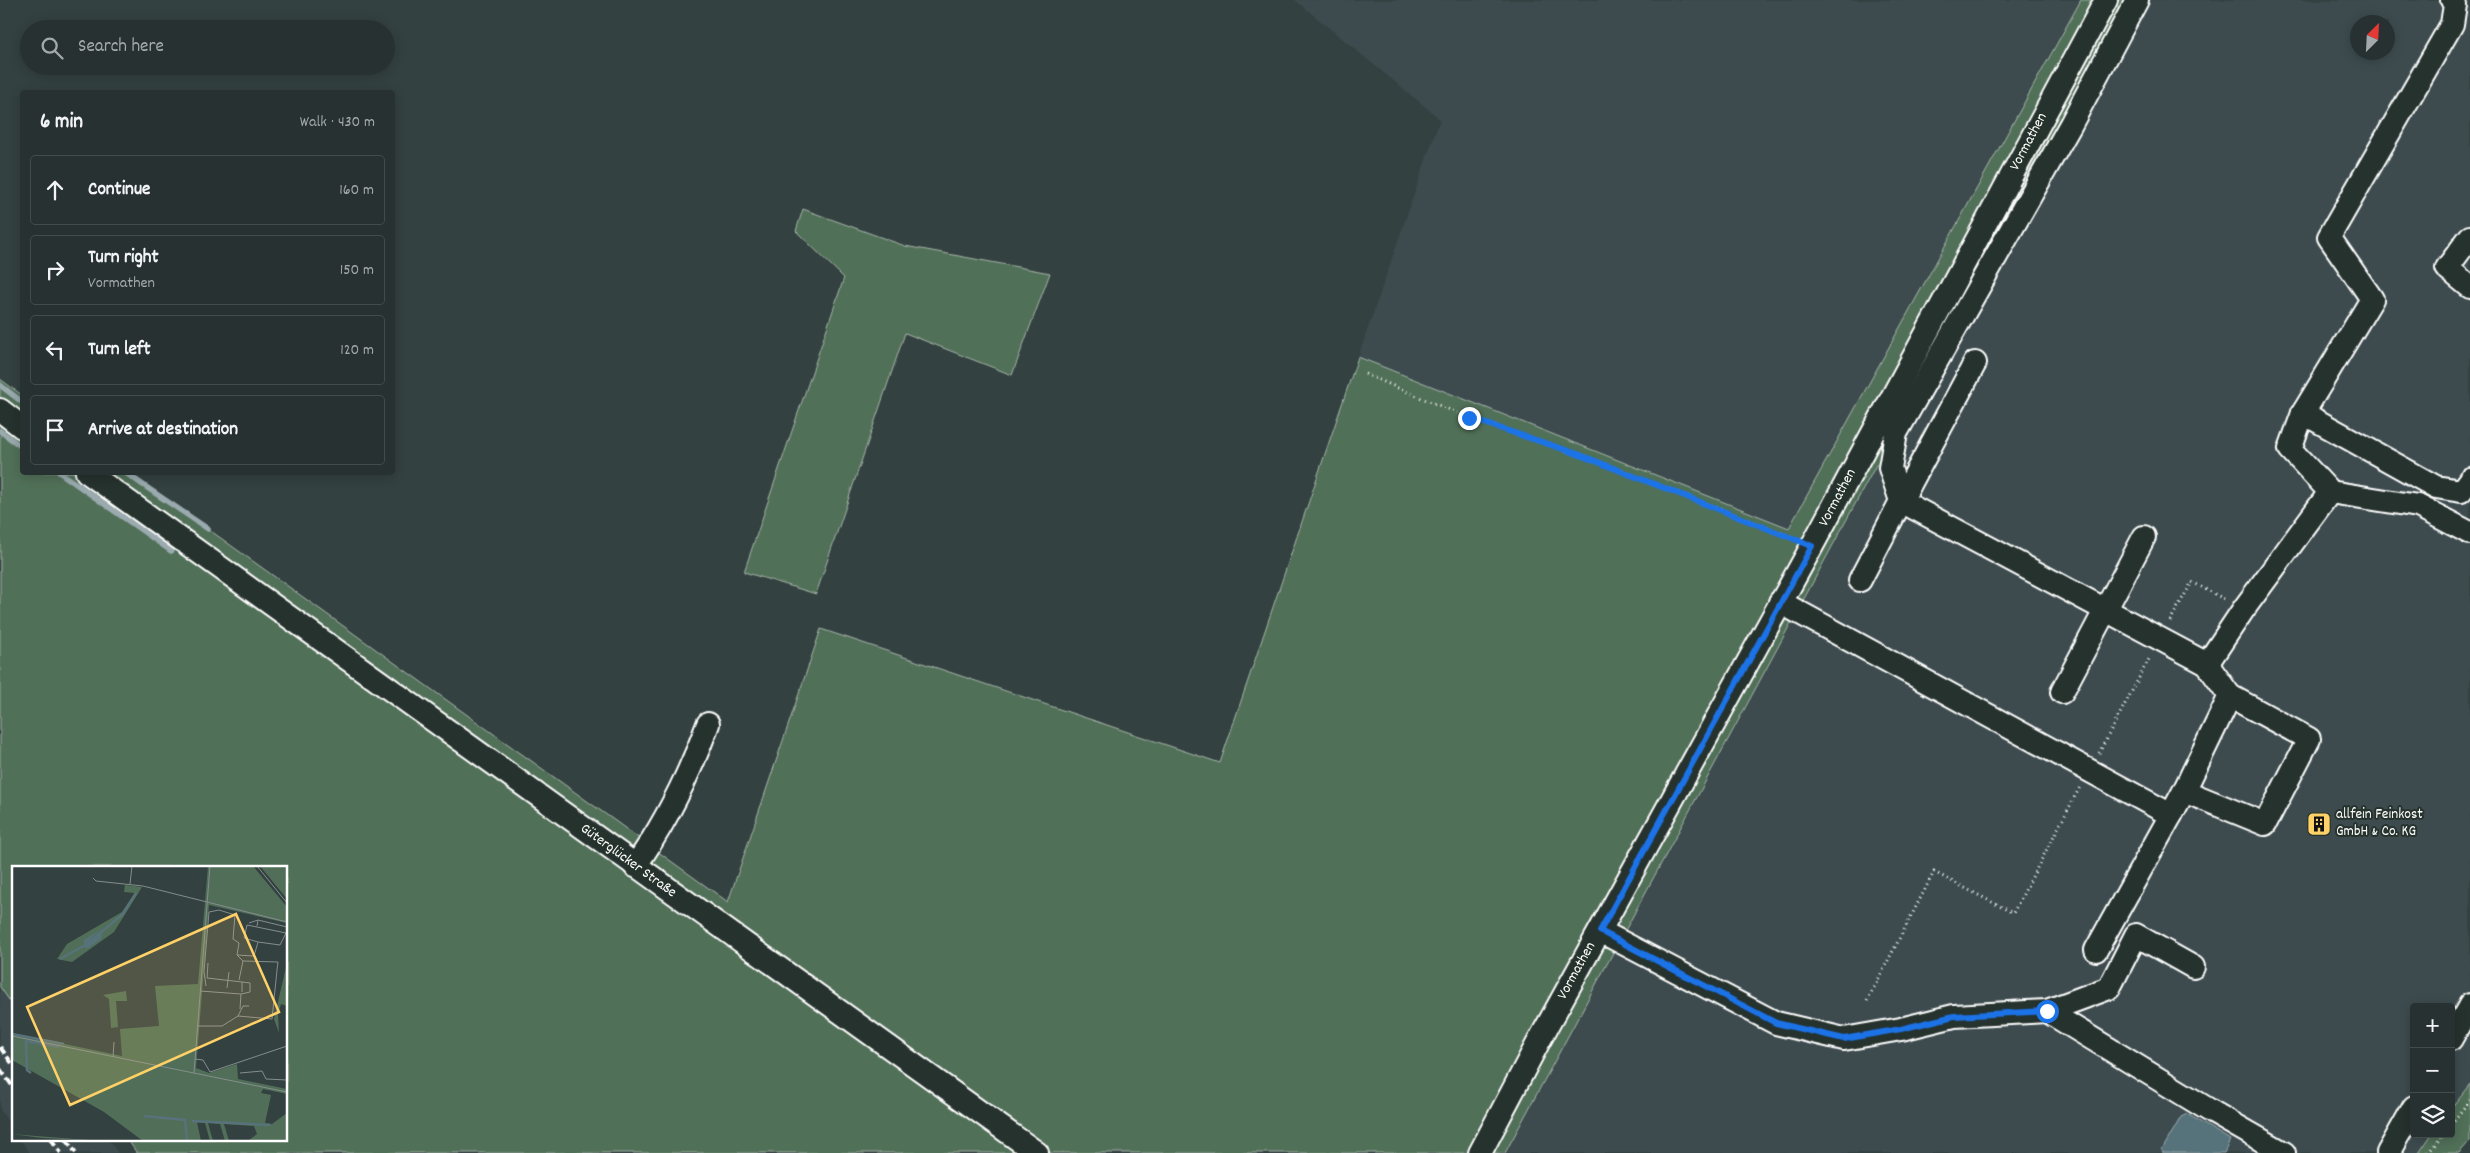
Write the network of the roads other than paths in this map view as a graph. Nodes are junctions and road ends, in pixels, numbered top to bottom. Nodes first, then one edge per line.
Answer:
1 (2106, 0) edge
2 (2137, 0) edge
3 (2452, 0) edge
4 (2470, 238) edge
5 (2470, 287) edge
6 (1975, 363) dead end
7 (0, 410) edge
8 (2303, 412) junction
9 (20, 425) edge
10 (91, 475) edge
11 (2470, 479) edge
12 (2330, 492) junction
13 (1901, 502) junction
14 (2470, 533) edge
15 (2144, 536) dead end
16 (1860, 580) dead end
17 (1780, 602) junction
18 (2106, 609) junction
19 (2207, 664) junction
20 (2062, 692) dead end
21 (2230, 696) junction
22 (708, 724) dead end
23 (2184, 791) junction
24 (2171, 815) junction
25 (636, 866) junction
26 (1600, 931) junction
27 (2096, 950) dead end
28 (2193, 967) dead end
29 (2470, 1005) edge
30 (2047, 1011) junction
31 (2455, 1032) edge
32 (2410, 1114) edge
33 (1037, 1153) edge
34 (1480, 1153) edge
35 (2284, 1153) edge
36 (2388, 1153) edge

1 - 17 street, Vormathen
2 - 13 street
3 - 8 street
4 - 5 street
6 - 13 street
7 - 9 street
8 - 11 street
8 - 12 street
10 - 25 street, Güterglücker Straße
12 - 14 street
12 - 19 street
13 - 16 street
13 - 18 street
15 - 18 street
17 - 24 street
17 - 26 street, Vormathen
18 - 19 street
18 - 20 street
19 - 21 street
21 - 23 street
21 - 23 street
22 - 25 street
23 - 24 street
24 - 27 street
25 - 33 street, Güterglücker Straße
26 - 30 street
26 - 34 street, Vormathen
28 - 30 street
29 - 31 street
30 - 35 street
32 - 36 street

